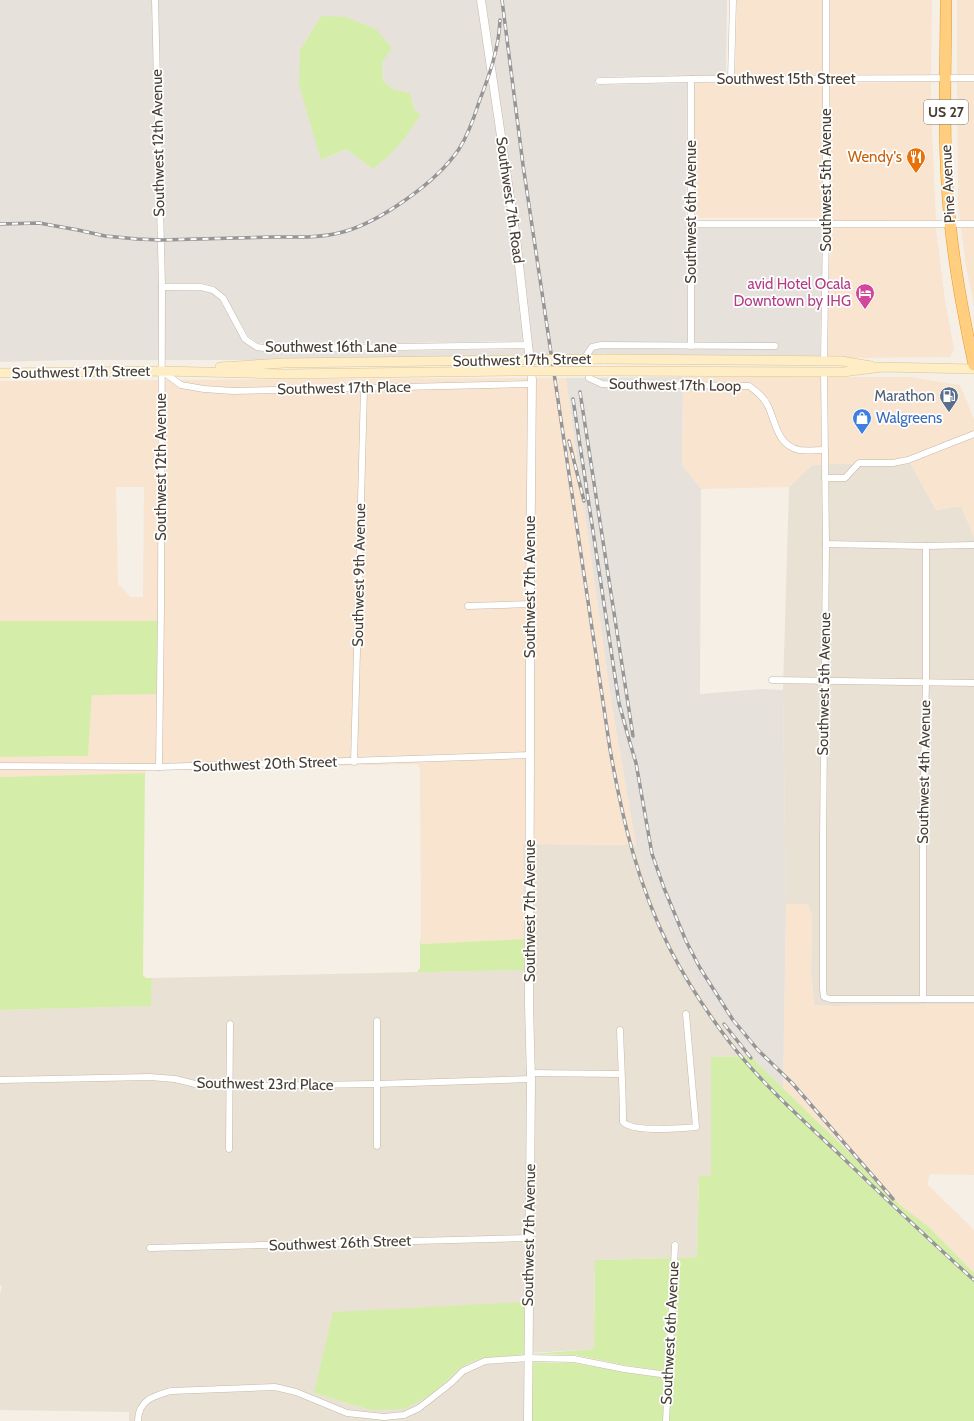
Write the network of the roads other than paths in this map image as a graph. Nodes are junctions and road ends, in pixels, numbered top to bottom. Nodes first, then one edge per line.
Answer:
1 (155, 0) edge
2 (481, 0) edge
3 (733, 0) edge
4 (826, 0) edge
5 (946, 0) edge
6 (946, 78) junction
7 (974, 78) edge
8 (691, 79) junction
9 (731, 79) junction
10 (826, 79) junction
11 (599, 81) dead end
12 (691, 224) junction
13 (826, 224) junction
14 (950, 224) junction
15 (974, 224) edge
16 (162, 287) junction
17 (529, 345) junction
18 (691, 346) junction
19 (775, 346) dead end
20 (824, 360) junction
21 (974, 365) edge
22 (882, 368) junction
23 (974, 369) edge
24 (162, 371) junction
25 (824, 372) junction
26 (0, 373) edge
27 (532, 384) junction
28 (364, 389) junction
29 (531, 401) joint
30 (974, 434) edge
31 (824, 450) junction
32 (825, 478) junction
33 (826, 544) junction
34 (974, 545) edge
35 (926, 546) junction
36 (530, 604) junction
37 (468, 606) dead end
38 (772, 680) dead end
39 (824, 681) junction
40 (926, 682) junction
41 (974, 683) edge
42 (530, 755) junction
43 (354, 762) junction
44 (0, 766) edge
45 (159, 767) junction
46 (923, 999) junction
47 (974, 999) edge
48 (686, 1014) dead end
49 (378, 1021) dead end
50 (230, 1024) dead end
51 (620, 1030) dead end
52 (621, 1074) junction
53 (531, 1076) junction
54 (0, 1080) edge
55 (377, 1084) junction
56 (229, 1086) junction
57 (378, 1146) dead end
58 (229, 1149) dead end
59 (530, 1238) junction
60 (675, 1245) dead end
61 (150, 1248) dead end
62 (528, 1358) junction
63 (668, 1375) junction
64 (347, 1413) junction
65 (138, 1421) edge
66 (347, 1421) edge
67 (528, 1421) edge
68 (666, 1421) edge

1 - 16 street, Southwest 12th Avenue
2 - 17 street, Southwest 7th Road
3 - 9 street
4 - 10 street, Southwest 5th Avenue
5 - 6 highway, Pine Avenue / US 27
6 - 7 street, Southwest 15th Street
6 - 10 street, Southwest 15th Street
6 - 14 highway, Pine Avenue / US 27
8 - 9 street, Southwest 15th Street
8 - 11 street, Southwest 15th Street
8 - 12 street, Southwest 6th Avenue
9 - 10 street, Southwest 15th Street
10 - 13 street, Southwest 5th Avenue
12 - 13 street
12 - 18 street, Southwest 6th Avenue
13 - 14 street
13 - 20 street, Southwest 5th Avenue
14 - 15 street
14 - 21 highway, Pine Avenue / US 27
16 - 17 street, Southwest 16th Lane
16 - 24 street, Southwest 12th Avenue
17 - 27 street, Southwest 7th Road
18 - 19 street, Southwest 17th Loop
18 - 31 street, Southwest 17th Loop
20 - 22 main road, Southwest 17th Street
20 - 24 main road, Southwest 17th Street, bridge
22 - 23 main road, Southwest 17th Street
22 - 25 main road, Southwest 17th Street
24 - 25 main road, Southwest 17th Street, bridge
24 - 26 main road, Southwest 17th Street
24 - 28 street, Southwest 17th Place
24 - 45 street, Southwest 12th Avenue
25 - 31 street, Southwest 5th Avenue
27 - 28 street, Southwest 17th Place
27 - 29 street, Southwest 7th Road
28 - 43 street, Southwest 9th Avenue
29 - 36 street, Southwest 7th Avenue
30 - 32 street
31 - 32 street, Southwest 5th Avenue
32 - 33 street, Southwest 5th Avenue
33 - 35 street
33 - 39 street, Southwest 5th Avenue
34 - 35 street
35 - 40 street, Southwest 4th Avenue
36 - 37 street
36 - 42 street, Southwest 7th Avenue
38 - 39 street
39 - 40 street
39 - 46 street, Southwest 5th Avenue
40 - 41 street
40 - 46 street, Southwest 4th Avenue
42 - 43 street, Southwest 20th Street
42 - 53 street, Southwest 7th Avenue
43 - 45 street, Southwest 20th Street
44 - 45 street, Southwest 20th Street
46 - 47 street
48 - 52 street
49 - 55 street
50 - 56 street
51 - 52 street
52 - 53 street, Southwest 23rd Place
53 - 55 street, Southwest 23rd Place
53 - 59 street, Southwest 7th Avenue
54 - 56 street, Southwest 23rd Place
55 - 56 street, Southwest 23rd Place
55 - 57 street
56 - 58 street
59 - 61 street, Southwest 26th Street
59 - 62 street, Southwest 7th Avenue
60 - 63 street, Southwest 6th Avenue
62 - 63 street
62 - 64 street
62 - 67 street, Southwest 7th Avenue
63 - 68 street, Southwest 6th Avenue
64 - 65 street
64 - 66 street

